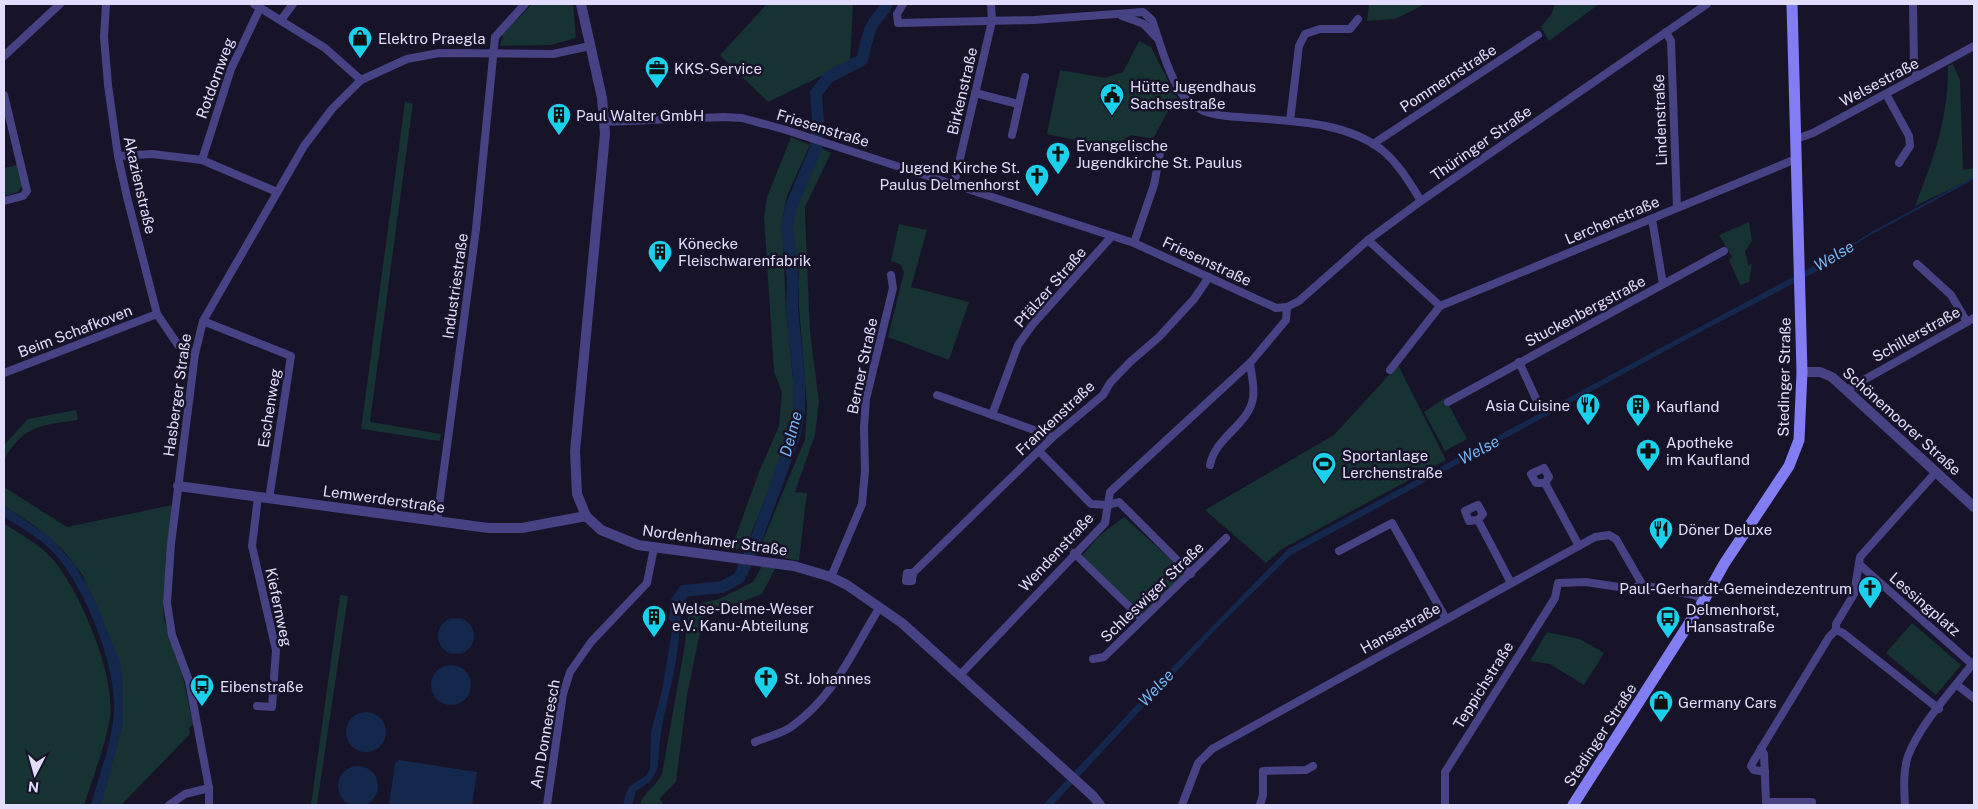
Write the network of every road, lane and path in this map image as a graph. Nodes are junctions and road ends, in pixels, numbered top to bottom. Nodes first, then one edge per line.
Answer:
1 (60, 4) edge
2 (106, 4) edge
3 (293, 4) edge
4 (524, 4) edge
5 (581, 4) edge
6 (903, 4) edge
7 (991, 4) edge
8 (1707, 4) edge
9 (1792, 4) edge
10 (1913, 4) edge
11 (258, 5) edge
12 (1113, 15) junction
13 (1358, 19) dead end
14 (281, 20) junction
15 (992, 21) junction
16 (1666, 32) junction
17 (1538, 35) dead end
18 (1159, 40) junction
19 (590, 46) junction
20 (1974, 46) edge
21 (494, 53) junction
22 (4, 56) edge
23 (1025, 77) dead end
24 (1916, 77) junction
25 (361, 80) junction
26 (975, 93) junction
27 (1886, 94) junction
28 (4, 95) edge
29 (1018, 104) junction
30 (1290, 121) junction
31 (604, 122) junction
32 (1012, 135) dead end
33 (1796, 139) junction
34 (1373, 144) junction
35 (1160, 148) dead end
36 (118, 156) junction
37 (1796, 158) junction
38 (202, 160) junction
39 (1899, 163) dead end
40 (954, 184) junction
41 (277, 192) junction
42 (4, 201) edge
43 (1421, 201) junction
44 (1677, 207) junction
45 (1652, 218) junction
46 (1112, 236) junction
47 (1368, 240) junction
48 (1134, 243) junction
49 (1724, 251) dead end
50 (1917, 264) dead end
51 (891, 274) dead end
52 (1209, 277) junction
53 (1663, 284) junction
54 (1440, 306) junction
55 (1287, 307) junction
56 (1276, 308) joint
57 (157, 314) junction
58 (1974, 318) edge
59 (203, 321) junction
60 (1967, 322) junction
61 (195, 354) junction
62 (1519, 362) junction
63 (1250, 363) junction
64 (1390, 370) dead end
65 (1802, 372) junction
66 (4, 373) edge
67 (1846, 390) junction
68 (937, 395) dead end
69 (1448, 402) dead end
70 (1538, 403) dead end
71 (992, 415) junction
72 (1053, 437) junction
73 (1040, 451) junction
74 (1210, 465) dead end
75 (1936, 472) junction
76 (1545, 483) dead end
77 (178, 486) junction
78 (258, 497) junction
79 (270, 499) junction
80 (1108, 505) junction
81 (1974, 507) edge
82 (586, 516) junction
83 (1478, 520) dead end
84 (437, 521) junction
85 (1226, 538) dead end
86 (1579, 546) junction
87 (654, 548) junction
88 (1339, 551) dead end
89 (1074, 553) junction
90 (1860, 565) junction
91 (912, 573) dead end
92 (1192, 574) junction
93 (831, 577) junction
94 (1511, 583) junction
95 (1642, 584) junction
96 (1704, 600) junction
97 (880, 607) junction
98 (1142, 619) junction
99 (1446, 619) junction
100 (1836, 630) junction
101 (1093, 659) dead end
102 (1973, 663) edge
103 (960, 675) junction
104 (1957, 685) junction
105 (1974, 698) edge
106 (256, 706) dead end
107 (1938, 709) junction
108 (755, 742) dead end
109 (1761, 748) junction
110 (1313, 766) dead end
111 (1765, 772) junction
112 (209, 788) junction
113 (1812, 802) dead end
114 (169, 805) edge
115 (210, 805) edge
116 (547, 805) edge
117 (1100, 805) edge
118 (1182, 805) edge
119 (1260, 805) edge
120 (1445, 805) edge
121 (1573, 805) edge
122 (1905, 805) edge

1 - 22 street
2 - 36 street, Akazienstraße
3 - 14 street
4 - 21 street
5 - 19 street, Nordenhamer Straße
6 - 15 street
7 - 15 street, Birkenstraße
8 - 16 street, Thüringer Straße
9 - 33 main road, Stedinger Straße
10 - 24 street
11 - 14 street
11 - 38 street, Rotdornweg
12 - 15 street
12 - 18 street
12 - 18 street
13 - 30 street
14 - 25 street
15 - 26 street, Birkenstraße
16 - 43 street, Thüringer Straße
16 - 44 street, Lindenstraße
17 - 34 street, Pommernstraße
18 - 30 street
19 - 21 street, Hasberger Straße
19 - 31 street, Nordenhamer Straße
20 - 24 street, Welsestraße
21 - 25 street, Hasberger Straße
21 - 84 street, Industriestraße
23 - 29 street
24 - 27 street, Welsestraße
25 - 41 street, Hasberger Straße
26 - 29 street
26 - 40 street, Birkenstraße
27 - 33 street, Welsestraße
27 - 39 street
28 - 42 street
29 - 32 street
30 - 34 street
31 - 40 street, Friesenstraße
31 - 82 street, Nordenhamer Straße
33 - 37 main road, Stedinger Straße
34 - 43 street
35 - 48 street
36 - 38 street
36 - 57 street, Akazienstraße
37 - 44 street, Lerchenstraße
37 - 65 main road, Stedinger Straße
38 - 41 street
40 - 46 street, Friesenstraße
41 - 59 street, Hasberger Straße
43 - 47 street, Thüringer Straße
44 - 45 street, Lerchenstraße
45 - 53 street, Stuckenbergstraße
45 - 54 street, Lerchenstraße
46 - 48 street, Friesenstraße
46 - 71 street, Pfälzer Straße
47 - 54 street
47 - 55 street, Thüringer Straße
48 - 52 street, Friesenstraße
49 - 53 street, Stuckenbergstraße
50 - 60 street
51 - 93 street, Berner Straße
52 - 56 street, Friesenstraße
52 - 72 street, Frankenstraße
53 - 62 street, Stuckenbergstraße
54 - 64 street, Lerchenstraße
55 - 56 street, Thüringer Straße
55 - 63 street, Wendenstraße
57 - 61 street, Akazienstraße
57 - 66 street, Beim Schafkoven
58 - 60 street, Schillerstraße
59 - 61 street, Hasberger Straße
59 - 79 street, Eschenweg
60 - 67 street, Schillerstraße
61 - 77 street, Hasberger Straße
62 - 69 street, Stuckenbergstraße
62 - 70 street, Stuckenbergstraße
63 - 74 street
63 - 80 street, Wendenstraße
65 - 67 street, Schönemoorer Straße
65 - 96 main road, Stedinger Straße
67 - 75 street, Schönemoorer Straße
68 - 71 street
71 - 72 street
72 - 73 street, Frankenstraße
73 - 80 street
73 - 91 street, Frankenstraße
75 - 81 street, Schönemoorer Straße
75 - 90 street
76 - 86 street
77 - 78 street, Lemwerderstraße
77 - 112 street, Hasberger Straße
78 - 79 street, Lemwerderstraße
78 - 106 street, Kiefernweg
79 - 84 street, Lemwerderstraße
80 - 89 street, Wendenstraße
80 - 92 street
82 - 84 street, Lemwerderstraße
82 - 87 street, Nordenhamer Straße
83 - 94 street
85 - 92 street, Schleswiger Straße
86 - 94 street, Hansastraße
86 - 95 street, Hansastraße
87 - 93 street, Nordenhamer Straße
87 - 116 street, Am Donneresch
88 - 99 street
89 - 98 street
89 - 103 street, Wendenstraße
90 - 100 street
90 - 102 street, Lessingplatz
92 - 98 street, Schleswiger Straße
93 - 97 street, Nordenhamer Straße
94 - 99 street, Hansastraße
95 - 96 street
95 - 120 street, Teppichstraße
96 - 121 main road, Stedinger Straße
97 - 103 street, Nordenhamer Straße
97 - 108 street
98 - 101 street, Schleswiger Straße
99 - 118 street, Hansastraße
100 - 107 street
100 - 109 street
102 - 104 street
103 - 117 street, Nordenhamer Straße
104 - 105 street
104 - 107 street
107 - 122 street
109 - 111 street
109 - 111 street
110 - 119 street
111 - 113 street
112 - 114 street
112 - 115 street, Hasberger Straße

